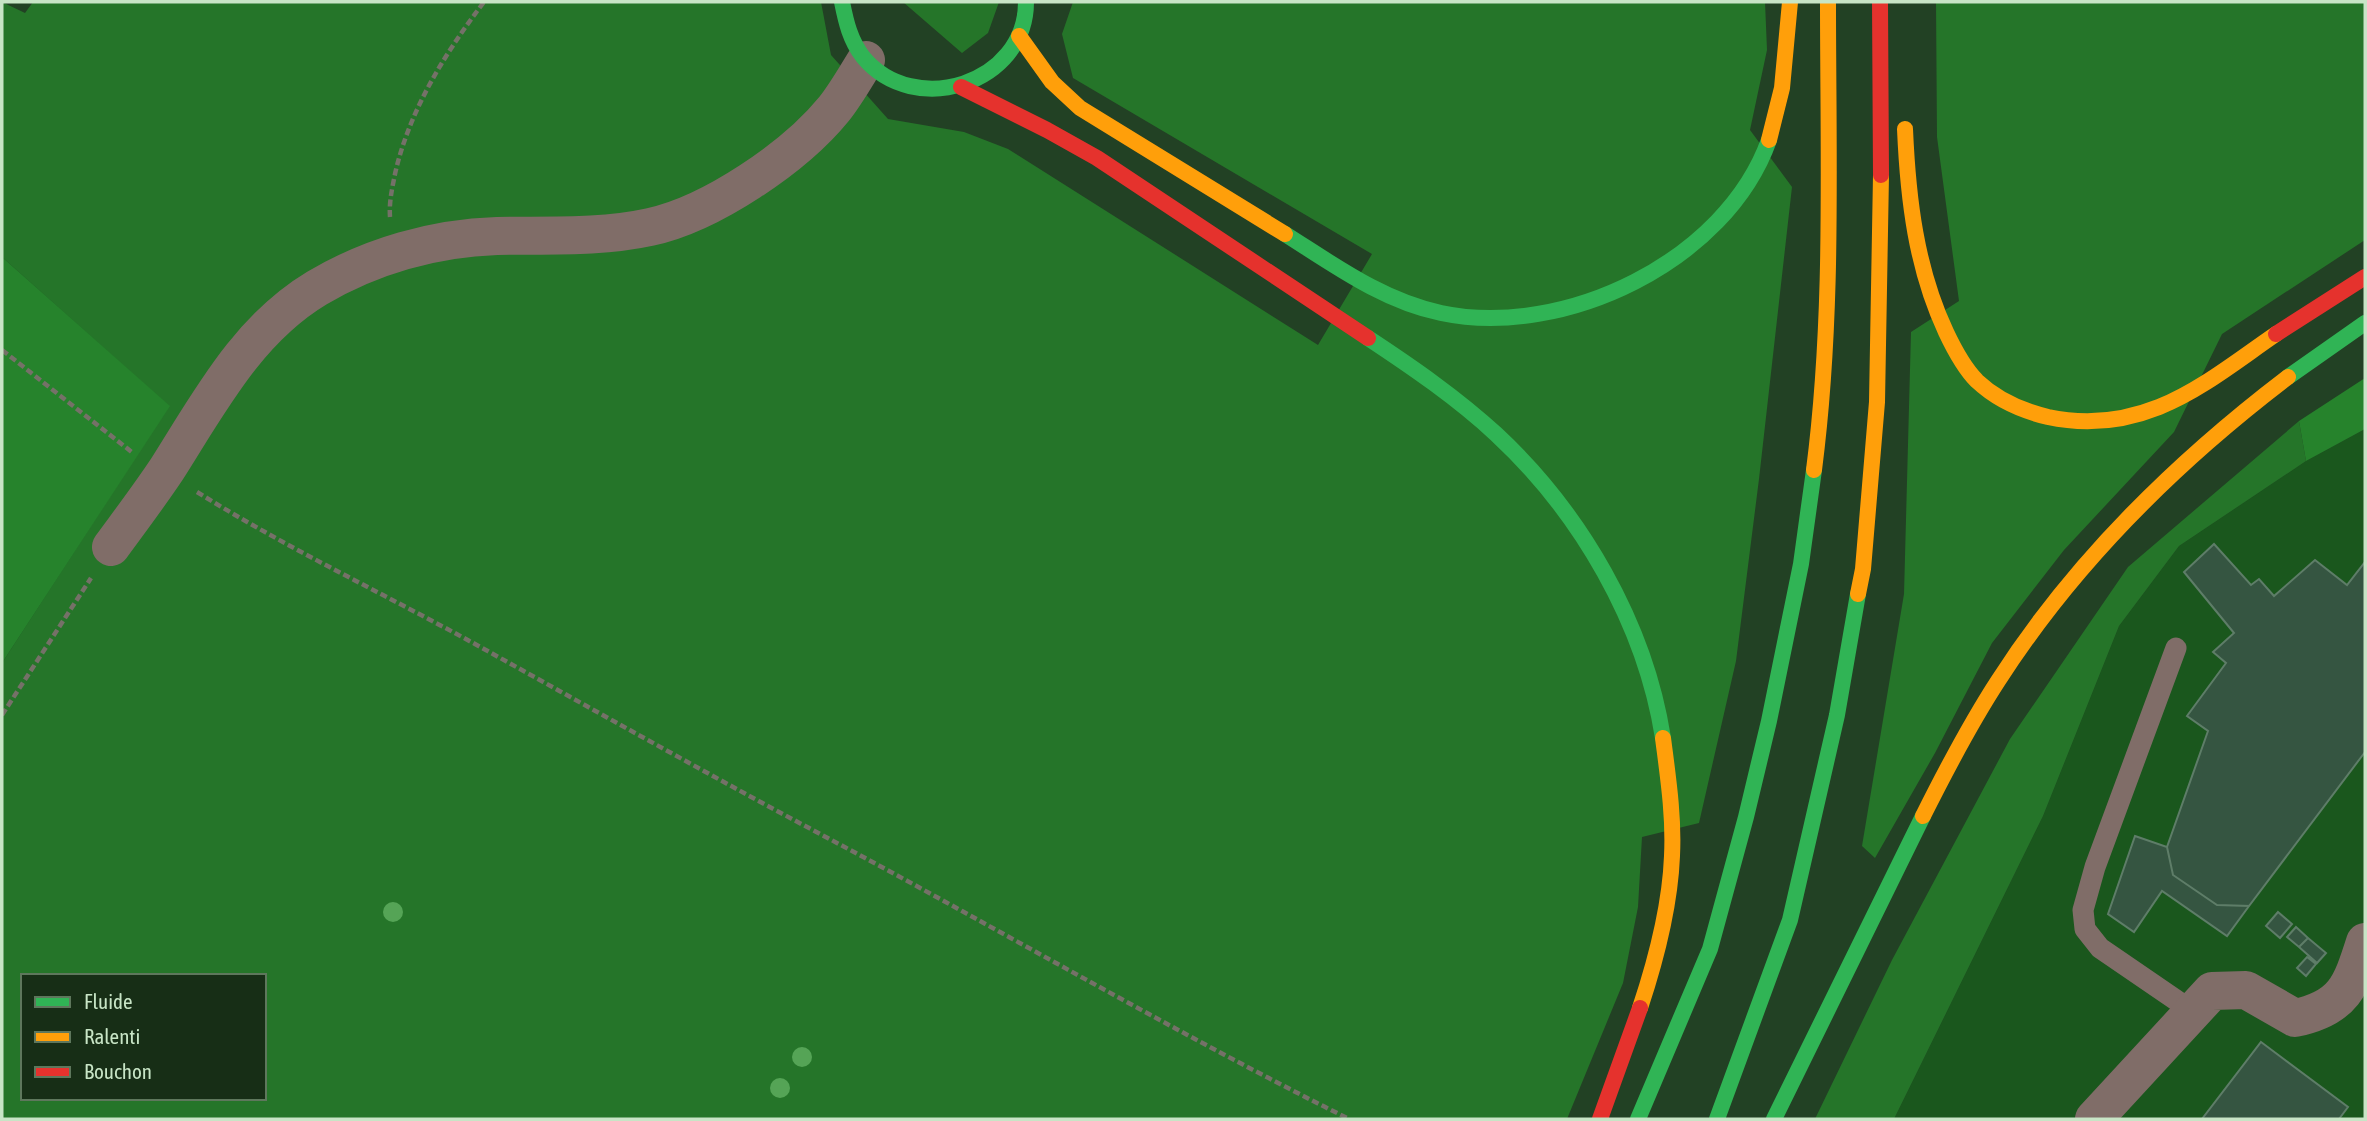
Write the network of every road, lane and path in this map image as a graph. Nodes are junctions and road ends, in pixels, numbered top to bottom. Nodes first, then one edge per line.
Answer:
1 (484, 2) edge
2 (842, 2) edge
3 (1026, 2) edge
4 (1790, 2) edge
5 (1828, 2) edge
6 (1880, 2) edge
7 (1018, 36) junction
8 (866, 60) junction
9 (961, 87) junction
10 (1905, 113) dead end
11 (396, 252) junction
12 (2365, 277) edge
13 (2365, 323) edge
14 (2, 350) edge
15 (165, 472) junction
16 (111, 547) joint
17 (2176, 648) dead end
18 (2, 715) edge
19 (2365, 942) edge
20 (2192, 1011) junction
21 (1349, 1119) edge
22 (1600, 1119) edge
23 (1638, 1119) edge
24 (1717, 1119) edge
25 (1774, 1119) edge
26 (2094, 1119) edge

1 - 11 path
2 - 8 main road
3 - 7 main road
4 - 7 main road
5 - 23 main road
6 - 24 main road
7 - 9 main road
8 - 9 main road
8 - 11 street
9 - 22 main road
10 - 12 main road
11 - 15 street
13 - 25 main road
14 - 15 path
15 - 16 street
15 - 21 path
16 - 18 path
17 - 20 lane
19 - 20 street
20 - 26 street

